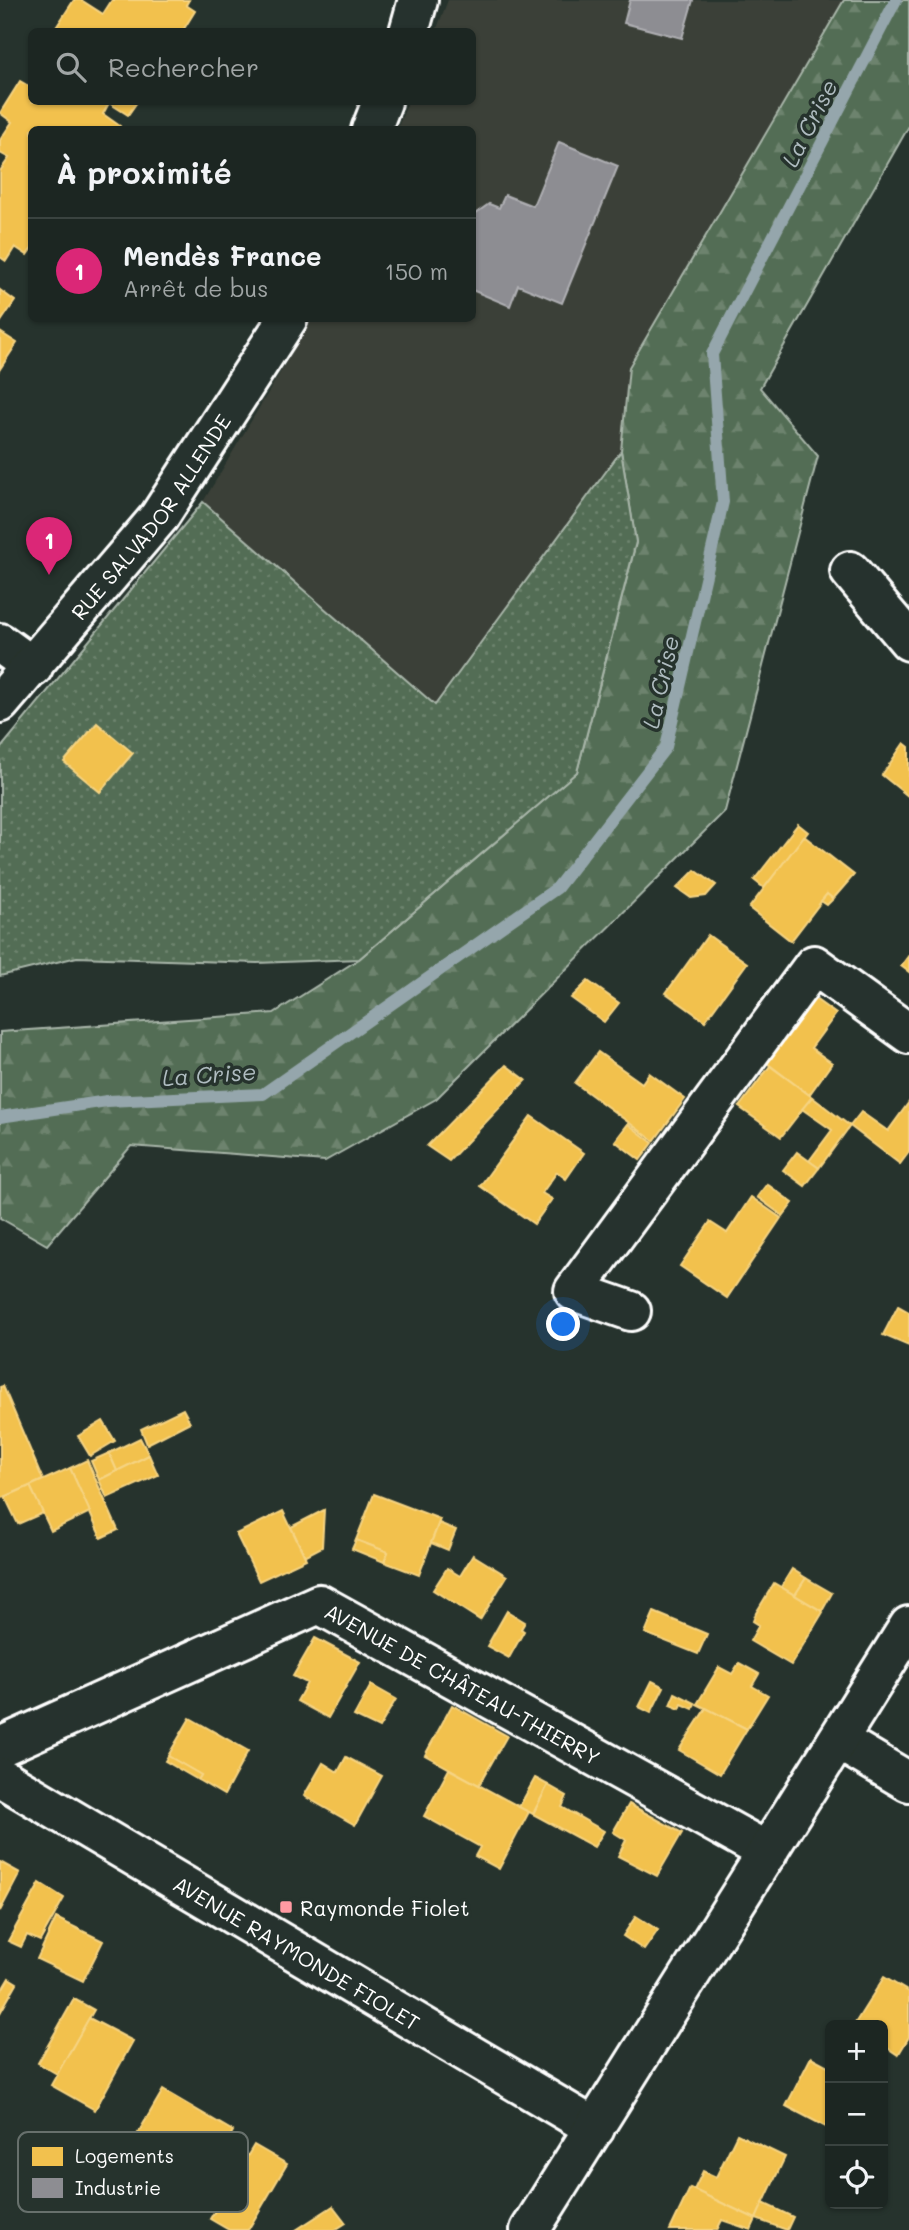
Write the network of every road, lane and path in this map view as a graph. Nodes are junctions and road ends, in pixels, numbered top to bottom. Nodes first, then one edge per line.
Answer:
1 (418, 0) edge
2 (410, 28) edge
3 (381, 105) edge
4 (373, 126) edge
5 (285, 322) edge
6 (850, 571) dead end
7 (909, 641) edge
8 (0, 643) edge
9 (33, 667) junction
10 (0, 703) edge
11 (909, 1034) edge
12 (631, 1311) dead end
13 (909, 1626) edge
14 (838, 1740) junction
15 (0, 1747) edge
16 (0, 1777) edge
17 (909, 1782) edge
18 (768, 1852) junction
19 (595, 2128) junction
20 (530, 2230) edge

1 - 2 street
3 - 4 street
5 - 9 street, RUE SALVADOR ALLENDE
6 - 7 street
8 - 9 street
9 - 10 street, RUE SALVADOR ALLENDE
11 - 12 street
13 - 14 street
14 - 17 street
14 - 18 street
15 - 18 street, AVENUE DE CHÂTEAU-THIERRY
16 - 19 street, AVENUE RAYMONDE FIOLET
18 - 19 street
19 - 20 street

